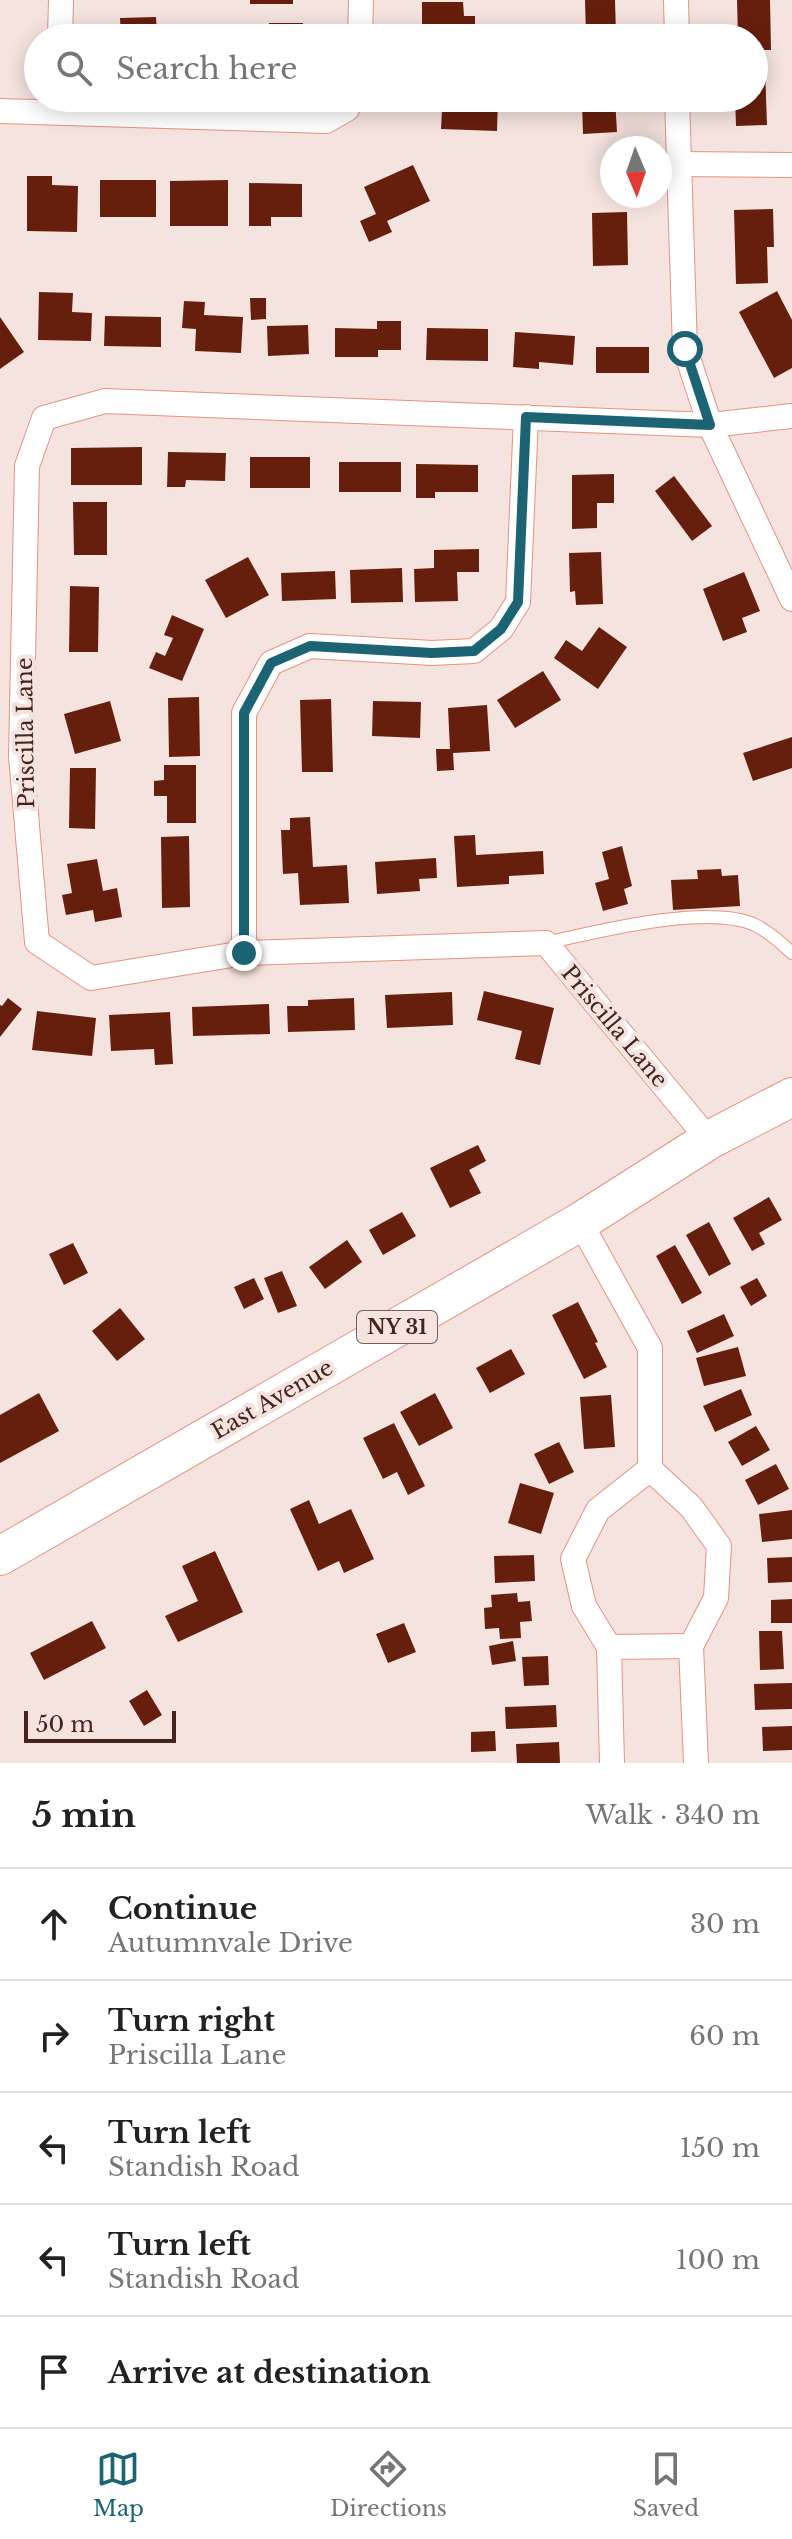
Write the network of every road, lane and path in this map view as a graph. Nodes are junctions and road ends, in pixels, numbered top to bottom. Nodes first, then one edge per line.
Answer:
1 (61, 0) edge
2 (361, 0) edge
3 (676, 0) edge
4 (60, 24) edge
5 (360, 24) edge
6 (677, 24) edge
7 (24, 109) edge
8 (0, 111) edge
9 (176, 112) edge
10 (338, 112) edge
11 (677, 112) edge
12 (678, 164) junction
13 (792, 165) edge
14 (792, 416) edge
15 (526, 417) junction
16 (710, 425) junction
17 (792, 599) edge
18 (11, 756) edge
19 (546, 943) junction
20 (244, 953) junction
21 (792, 953) edge
22 (792, 1097) edge
23 (709, 1140) junction
24 (580, 1222) junction
25 (650, 1469) junction
26 (0, 1556) edge
27 (691, 1646) junction
28 (609, 1647) junction
29 (612, 1763) edge
30 (696, 1763) edge

1 - 4 street
2 - 5 street
3 - 6 street
7 - 8 street
9 - 10 street
11 - 12 street
12 - 13 street
12 - 16 street
14 - 16 street, Priscilla Lane
15 - 16 street, Priscilla Lane
15 - 18 street, Priscilla Lane
15 - 20 street
16 - 17 street
18 - 20 street, Priscilla Lane
19 - 20 street, Priscilla Lane
19 - 21 lane
19 - 23 street, Priscilla Lane
22 - 23 highway, East Avenue / NY 31
23 - 24 highway, East Avenue / NY 31
24 - 25 street
24 - 26 highway, East Avenue / NY 31
25 - 27 street
25 - 28 street
27 - 28 street
27 - 30 street
28 - 29 street

